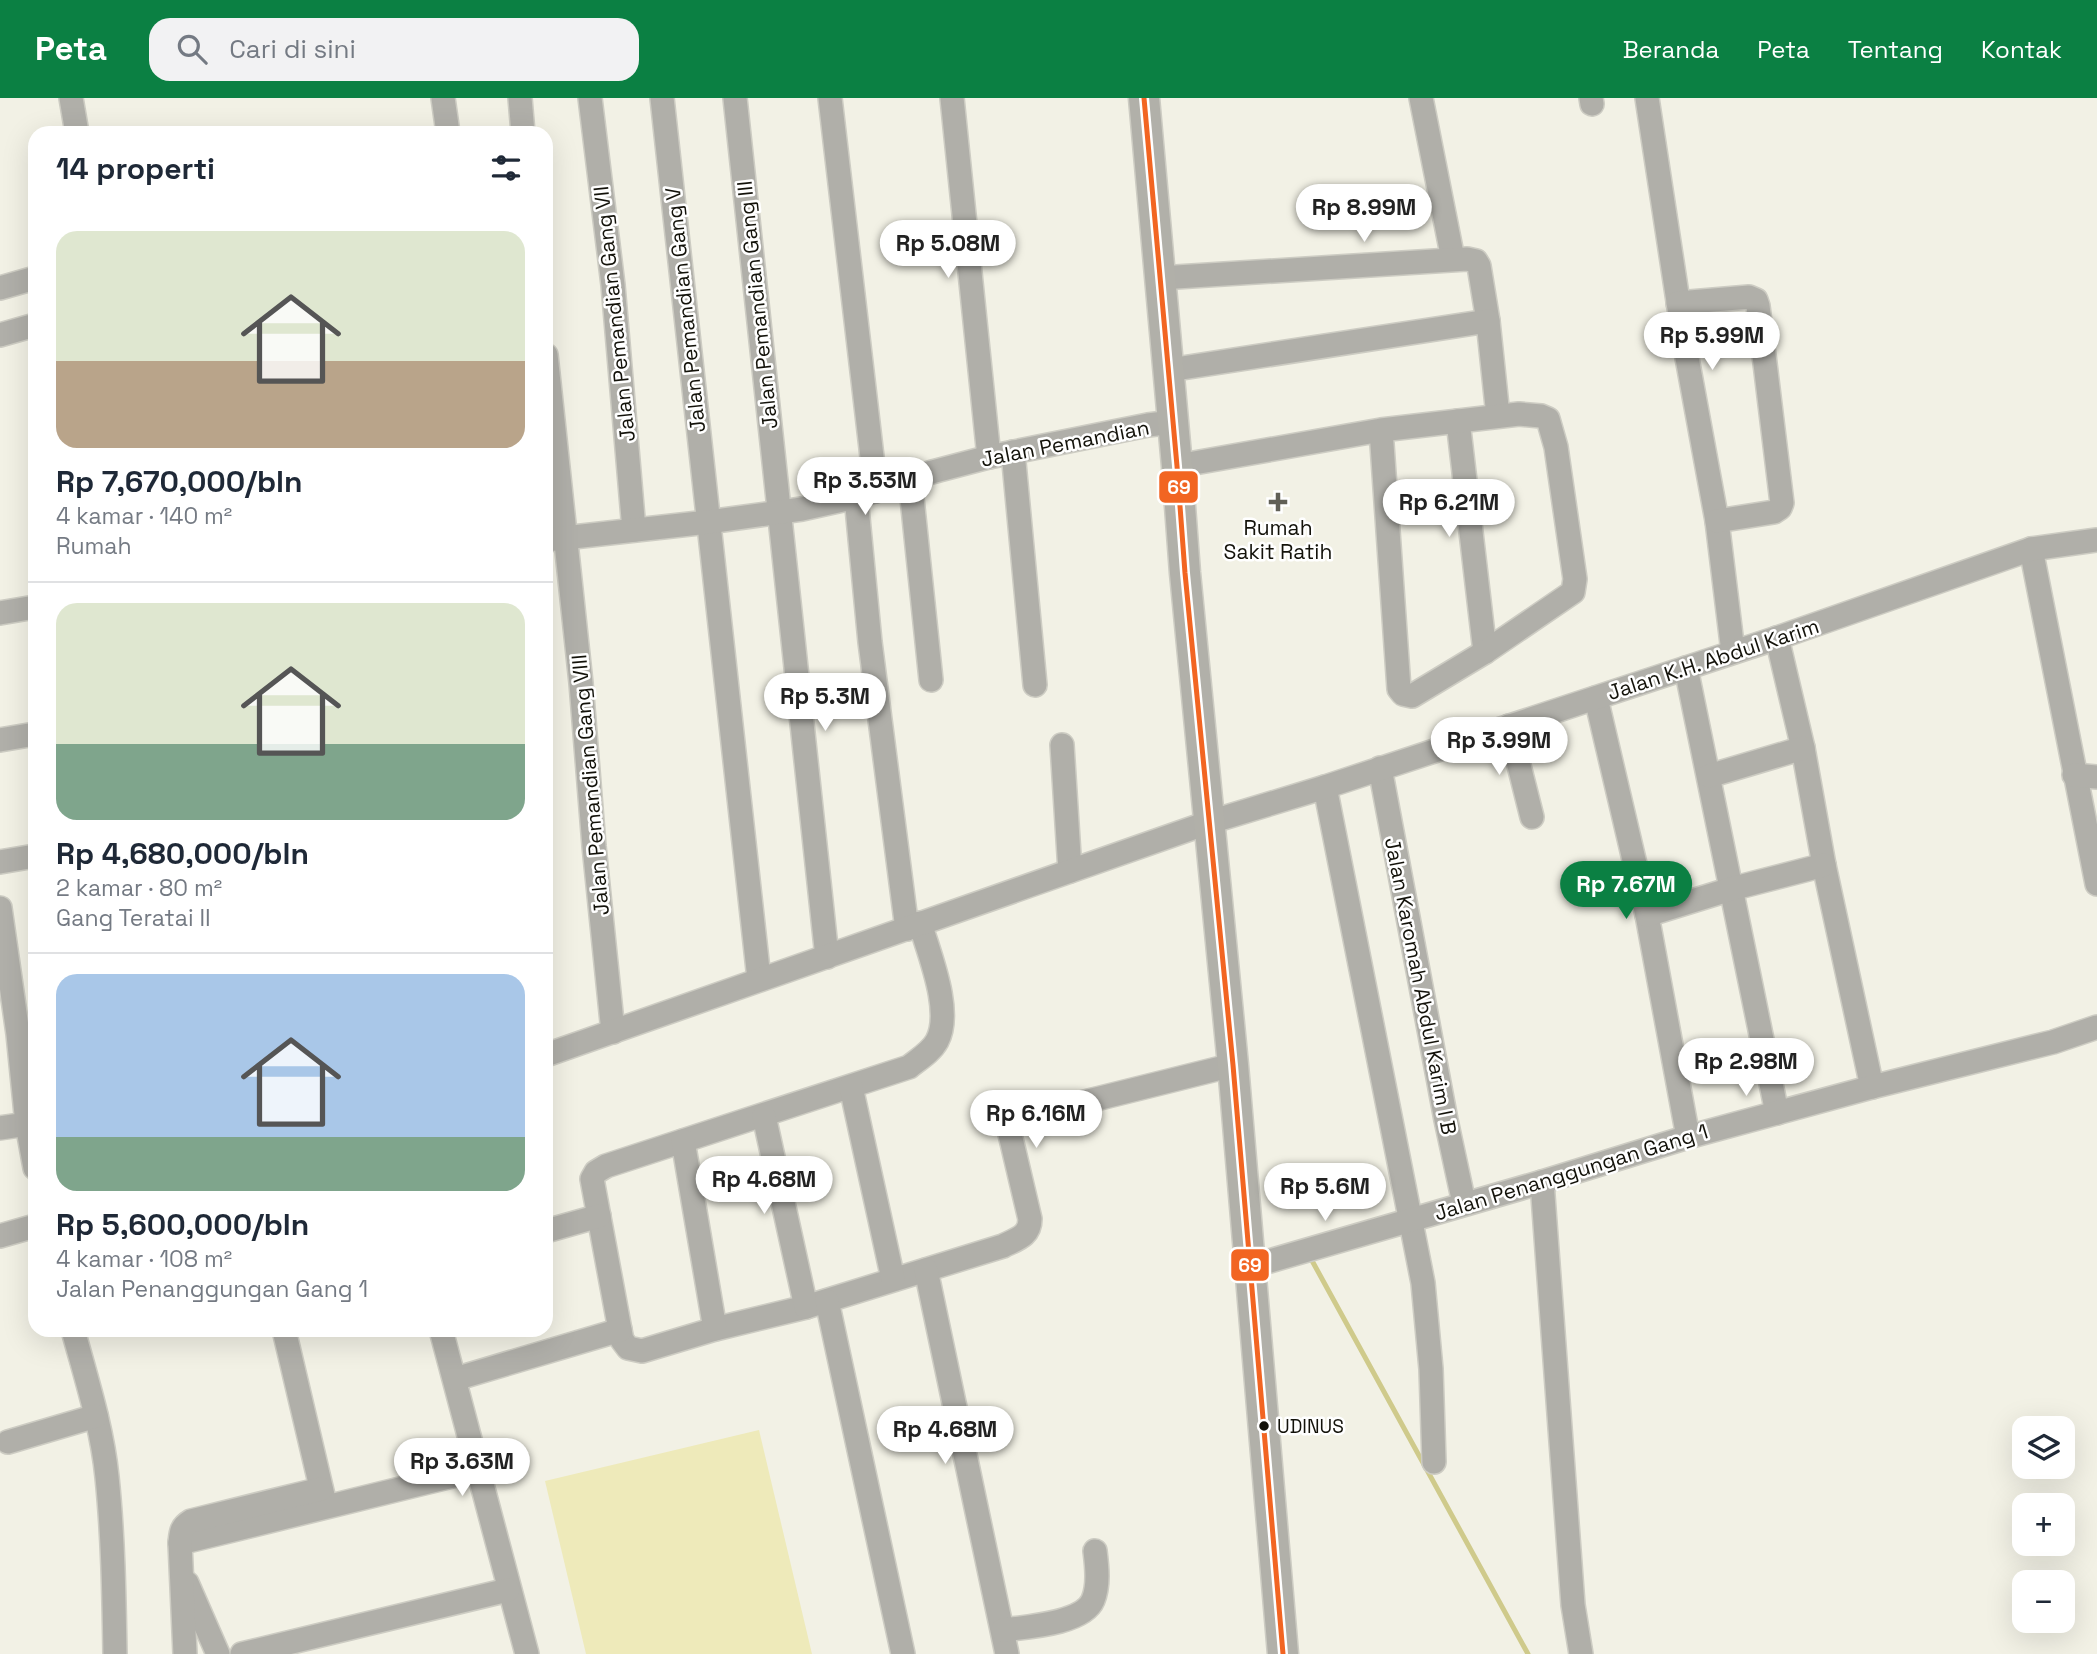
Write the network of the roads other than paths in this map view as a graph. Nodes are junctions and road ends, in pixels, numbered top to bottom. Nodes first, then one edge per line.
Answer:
1 (443, 98) edge
2 (520, 98) edge
3 (590, 98) edge
4 (662, 98) edge
5 (735, 98) edge
6 (830, 98) edge
7 (952, 98) edge
8 (1144, 98) edge
9 (1421, 98) edge
10 (1647, 98) edge
11 (75, 99) edge
12 (77, 126) edge
13 (447, 126) edge
14 (522, 126) edge
15 (1453, 259) junction
16 (1160, 278) junction
17 (28, 280) edge
18 (0, 288) edge
19 (1678, 303) junction
20 (1488, 321) junction
21 (28, 327) edge
22 (0, 335) edge
23 (1169, 370) junction
24 (1498, 416) junction
25 (1458, 421) junction
26 (1173, 422) junction
27 (1381, 430) junction
28 (1013, 452) junction
29 (989, 457) junction
30 (1178, 466) junction
31 (910, 479) junction
32 (553, 484) edge
33 (866, 494) junction
34 (779, 513) junction
35 (1717, 521) junction
36 (708, 522) junction
37 (634, 530) junction
38 (556, 539) edge
39 (2097, 540) edge
40 (2031, 549) junction
41 (28, 608) edge
42 (0, 613) edge
43 (1777, 638) junction
44 (1485, 652) junction
45 (1733, 652) junction
46 (1686, 668) junction
47 (931, 680) dead end
48 (1035, 685) dead end
49 (1596, 698) junction
50 (1509, 726) junction
51 (28, 735) edge
52 (0, 740) edge
53 (1062, 745) dead end
54 (1802, 748) junction
55 (1381, 768) junction
56 (1709, 776) junction
57 (2086, 776) edge
58 (1325, 787) junction
59 (1532, 817) dead end
60 (1210, 822) junction
61 (28, 857) edge
62 (0, 862) edge
63 (1824, 865) junction
64 (1070, 871) junction
65 (2097, 884) edge
66 (1731, 889) junction
67 (0, 908) edge
68 (1647, 915) junction
69 (914, 926) junction
70 (3, 955) edge
71 (827, 957) junction
72 (759, 979) junction
73 (2097, 1027) edge
74 (613, 1032) junction
75 (9, 1036) edge
76 (553, 1053) edge
77 (1233, 1065) junction
78 (851, 1087) junction
79 (1872, 1087) junction
80 (1777, 1113) junction
81 (764, 1116) junction
82 (27, 1124) junction
83 (0, 1128) edge
84 (28, 1130) edge
85 (1688, 1137) junction
86 (683, 1141) junction
87 (1542, 1182) junction
88 (1464, 1203) junction
89 (599, 1216) junction
90 (1412, 1220) junction
91 (28, 1228) edge
92 (553, 1229) edge
93 (0, 1236) edge
94 (1250, 1267) junction
95 (926, 1270) junction
96 (893, 1279) junction
97 (817, 1304) junction
98 (715, 1329) junction
99 (620, 1330) junction
100 (75, 1337) edge
101 (286, 1337) edge
102 (443, 1337) edge
103 (455, 1379) junction
104 (96, 1416) junction
105 (8, 1442) dead end
106 (1434, 1462) dead end
107 (477, 1471) junction
108 (323, 1498) junction
109 (1095, 1552) dead end
110 (181, 1569) junction
111 (508, 1590) junction
112 (1003, 1630) junction
113 (115, 1654) edge
114 (186, 1654) edge
115 (218, 1654) edge
116 (242, 1654) edge
117 (527, 1654) edge
118 (903, 1654) edge
119 (1007, 1654) edge
120 (1283, 1654) edge
121 (1581, 1654) edge

1 - 13 street
2 - 14 street
3 - 37 street, Jalan Pemandian Gang VII
4 - 36 street, Jalan Pemandian Gang V
5 - 34 street, Jalan Pemandian Gang III
6 - 33 street
7 - 29 street
8 - 16 main road
9 - 15 street
10 - 19 street
11 - 12 street
15 - 16 street
15 - 20 street
16 - 23 main road
17 - 18 street
19 - 35 street
19 - 35 street
20 - 23 street
20 - 24 street
21 - 22 street
23 - 26 main road
24 - 25 street
24 - 44 street
25 - 27 street
25 - 44 street
26 - 28 street, Jalan Pemandian
26 - 30 main road
27 - 30 street
27 - 44 street
28 - 29 street, Jalan Pemandian
28 - 48 street
29 - 31 street, Jalan Pemandian
30 - 60 main road
31 - 33 street, Jalan Pemandian
31 - 47 street
32 - 38 street, Jalan Pemandian Gang VIII
33 - 34 street, Jalan Pemandian
33 - 69 street
34 - 36 street, Jalan Pemandian
34 - 71 street, Jalan Pemandian Gang III
35 - 45 street
36 - 37 street, Jalan Pemandian
36 - 72 street, Jalan Pemandian Gang V
37 - 38 street, Jalan Pemandian
38 - 74 street, Jalan Pemandian Gang VIII
39 - 40 street, Jalan K.H. Abdul Karim
40 - 43 street, Jalan K.H. Abdul Karim
40 - 57 street
41 - 42 street
43 - 45 street, Jalan K.H. Abdul Karim
43 - 54 street
45 - 46 street, Jalan K.H. Abdul Karim
46 - 49 street, Jalan K.H. Abdul Karim
46 - 56 street
49 - 50 street, Jalan K.H. Abdul Karim
49 - 68 street
50 - 55 street, Jalan K.H. Abdul Karim
50 - 59 street
51 - 52 street
53 - 64 street
54 - 56 street
54 - 63 street
55 - 58 street, Jalan K.H. Abdul Karim
55 - 88 street, Jalan Karomah Abdul Karim I B
56 - 66 street
57 - 65 street
58 - 60 street, Jalan K.H. Abdul Karim
58 - 90 street
60 - 64 street, Jalan K.H. Abdul Karim
60 - 77 main road
61 - 62 street
63 - 66 street
63 - 79 street
64 - 69 street, Jalan K.H. Abdul Karim
66 - 68 street
66 - 80 street
67 - 70 street
68 - 85 street
69 - 71 street, Jalan K.H. Abdul Karim
69 - 78 street
70 - 75 street
71 - 72 street, Jalan K.H. Abdul Karim
72 - 74 street, Jalan K.H. Abdul Karim
73 - 79 street, Jalan Penanggungan Gang 1
74 - 76 street, Jalan K.H. Abdul Karim
75 - 82 street
77 - 94 main road
77 - 95 street
78 - 81 street
78 - 96 street
79 - 80 street, Jalan Penanggungan Gang 1
80 - 85 street, Jalan Penanggungan Gang 1
81 - 86 street
81 - 97 street
82 - 83 street
82 - 84 street
85 - 87 street, Jalan Penanggungan Gang 1
86 - 89 street
86 - 98 street
87 - 88 street, Jalan Penanggungan Gang 1
87 - 121 street
88 - 90 street, Jalan Penanggungan Gang 1
89 - 92 street
89 - 99 street
90 - 94 street, Jalan Penanggungan Gang 1
90 - 106 street
91 - 93 street
94 - 120 main road
95 - 96 street
95 - 112 street
96 - 97 street
97 - 98 street
97 - 118 street
98 - 99 street
99 - 103 street
100 - 104 street
101 - 108 street
102 - 103 street
103 - 107 street
104 - 105 street
104 - 113 street
107 - 108 street
107 - 111 street
108 - 110 street
109 - 112 street
110 - 114 street
110 - 115 street
111 - 116 street
111 - 117 street
112 - 119 street

